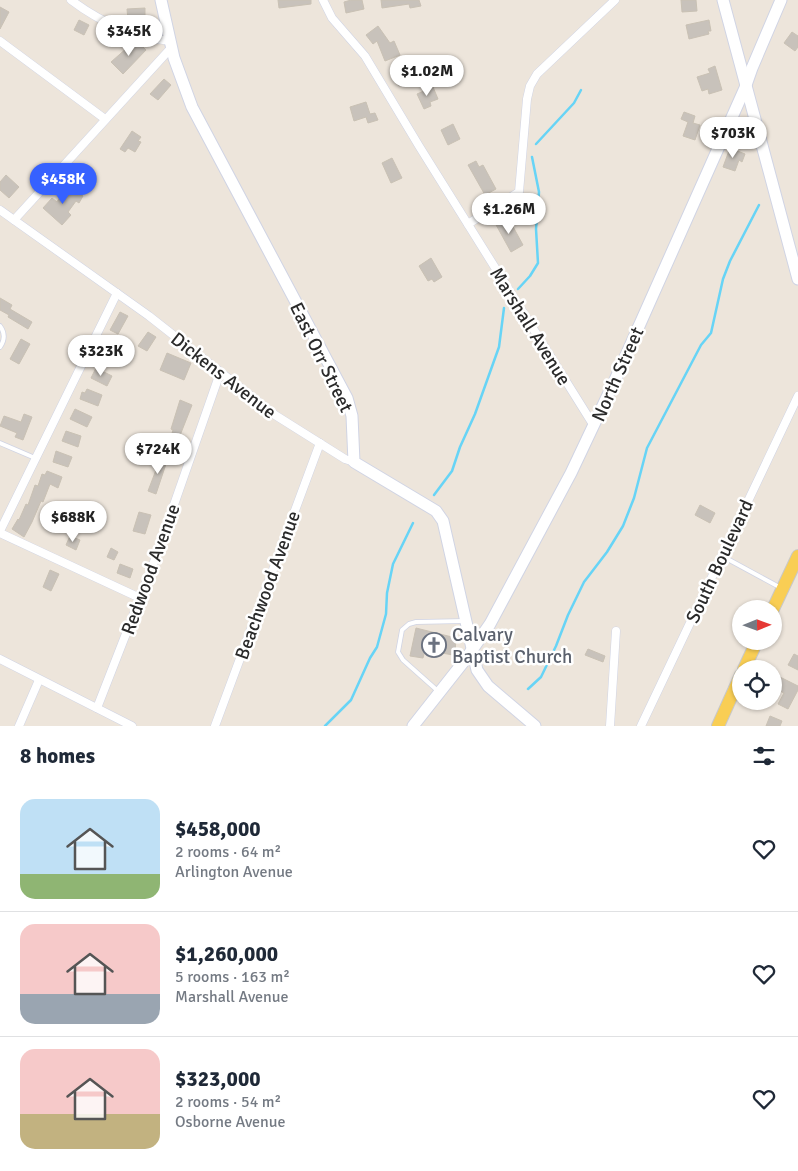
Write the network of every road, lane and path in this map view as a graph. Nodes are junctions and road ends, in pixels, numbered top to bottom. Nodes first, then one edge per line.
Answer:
1 (72, 0) edge
2 (161, 0) edge
3 (323, 0) edge
4 (616, 0) edge
5 (722, 0) edge
6 (781, 0) edge
7 (0, 41) edge
8 (170, 44) junction
9 (746, 88) junction
10 (105, 119) junction
11 (0, 210) edge
12 (14, 220) junction
13 (468, 224) junction
14 (798, 279) edge
15 (117, 293) junction
16 (0, 326) edge
17 (0, 347) edge
18 (220, 373) junction
19 (798, 396) edge
20 (594, 426) junction
21 (0, 443) edge
22 (320, 443) junction
23 (36, 458) junction
24 (354, 462) junction
25 (1, 528) edge
26 (722, 556) junction
27 (798, 556) edge
28 (782, 589) junction
29 (140, 598) junction
30 (777, 600) edge
31 (465, 621) junction
32 (616, 631) dead end
33 (471, 651) junction
34 (0, 660) edge
35 (39, 680) junction
36 (440, 692) junction
37 (732, 695) edge
38 (98, 708) junction
39 (19, 726) edge
40 (132, 726) edge
41 (215, 726) edge
42 (413, 726) edge
43 (535, 726) edge
44 (610, 726) edge
45 (641, 726) edge
46 (718, 726) edge

1 - 8 street
2 - 8 street, East Orr Street
3 - 13 street, Marshall Avenue
4 - 13 street
5 - 9 street
6 - 9 street, North Street
7 - 10 street
8 - 10 street
8 - 24 street, East Orr Street
9 - 14 street
9 - 20 street, North Street
10 - 12 street
11 - 12 street, Dickens Avenue
12 - 15 street, Dickens Avenue
13 - 20 street, Marshall Avenue
15 - 18 street, Dickens Avenue
15 - 23 street
16 - 17 lane
18 - 22 street, Dickens Avenue
18 - 29 street, Redwood Avenue
19 - 26 street, South Boulevard
20 - 33 street, North Street
21 - 23 lane
22 - 24 street, Dickens Avenue
22 - 41 street, Beachwood Avenue
23 - 25 street
24 - 31 street
25 - 29 street
26 - 28 lane
26 - 45 street, South Boulevard
27 - 28 main road
28 - 30 main road
29 - 38 street, Redwood Avenue
31 - 33 street
31 - 36 lane
32 - 44 street
33 - 36 street, North Street
33 - 43 street
34 - 35 street
35 - 38 street
35 - 39 street
36 - 42 street, North Street
37 - 46 main road
38 - 40 street

